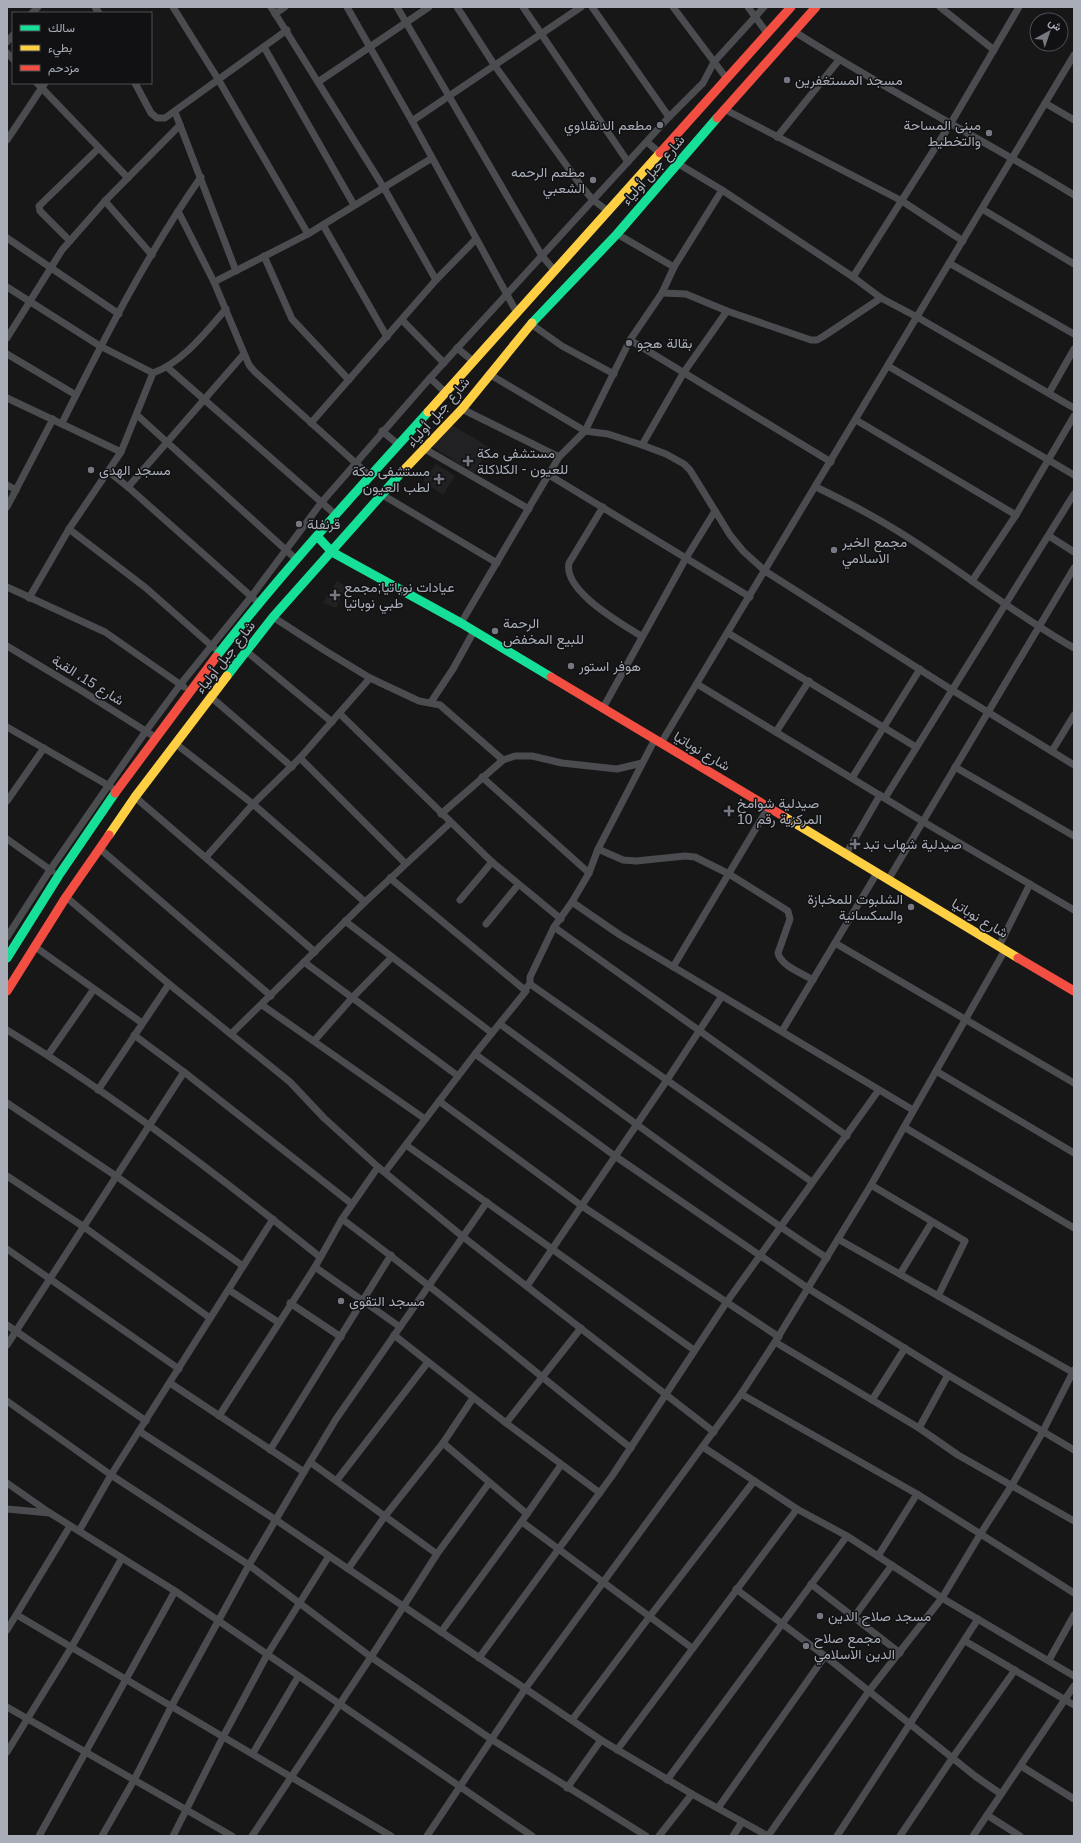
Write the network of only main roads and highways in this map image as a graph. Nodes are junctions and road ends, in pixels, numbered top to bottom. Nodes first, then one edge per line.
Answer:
1 (791, 7) edge
2 (816, 7) edge
3 (317, 536) junction
4 (332, 552) junction
5 (7, 958) edge
6 (1074, 990) edge
7 (7, 991) edge

1 - 3 main road, شارع جبل أولياء
2 - 4 main road, شارع جبل أولياء
3 - 4 main road, شارع نوباتيا
3 - 5 main road, شارع جبل أولياء
4 - 6 main road, شارع نوباتيا
4 - 7 main road, شارع جبل أولياء

